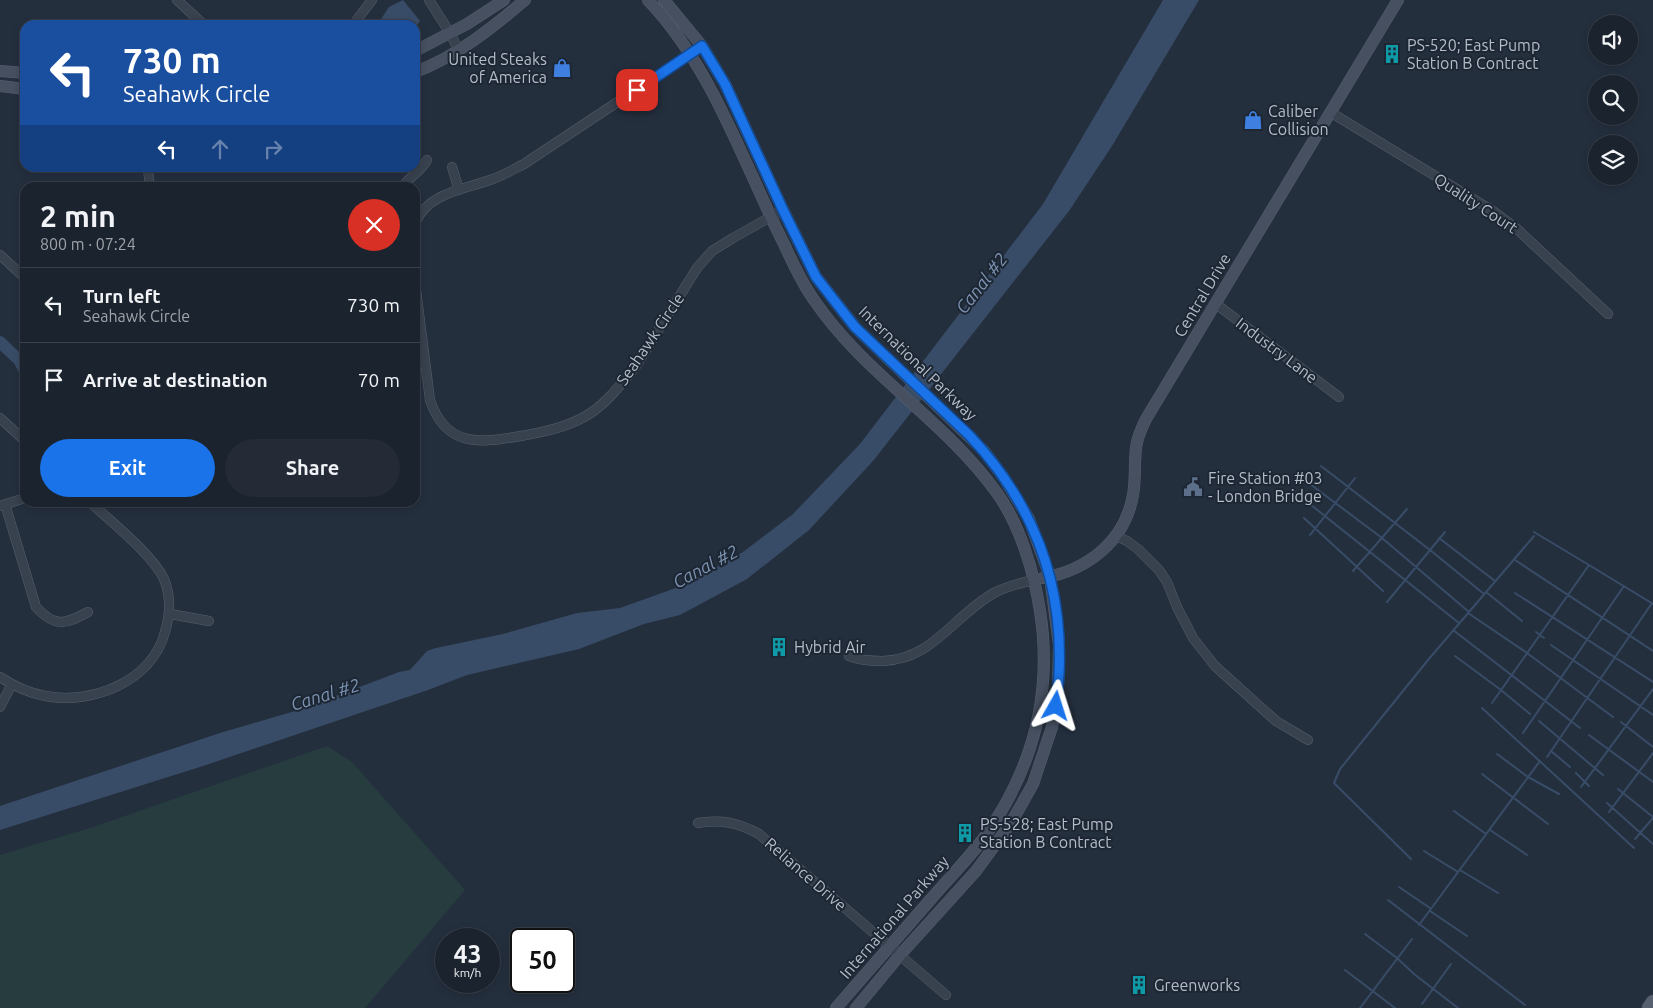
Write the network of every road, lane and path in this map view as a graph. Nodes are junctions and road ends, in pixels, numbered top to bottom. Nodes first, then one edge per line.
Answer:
1 (177, 0) edge
2 (372, 0) edge
3 (430, 0) edge
4 (504, 0) edge
5 (525, 0) edge
6 (648, 0) edge
7 (664, 0) edge
8 (1398, 0) edge
9 (199, 20) edge
10 (357, 20) edge
11 (450, 33) junction
12 (702, 46) junction
13 (420, 48) edge
14 (458, 49) junction
15 (690, 55) junction
16 (420, 70) edge
17 (0, 71) edge
18 (20, 73) edge
19 (0, 86) edge
20 (20, 88) edge
21 (1330, 112) junction
22 (427, 160) dead end
23 (452, 167) dead end
24 (420, 170) edge
25 (418, 172) edge
26 (405, 182) edge
27 (459, 190) junction
28 (783, 210) junction
29 (420, 213) edge
30 (771, 218) junction
31 (0, 255) edge
32 (20, 273) edge
33 (1216, 304) junction
34 (1608, 314) dead end
35 (420, 321) edge
36 (1339, 397) dead end
37 (0, 418) edge
38 (20, 436) edge
39 (20, 500) edge
40 (2, 505) edge
41 (95, 507) edge
42 (1116, 536) junction
43 (1050, 577) junction
44 (1034, 580) junction
45 (88, 612) dead end
46 (170, 614) junction
47 (209, 621) dead end
48 (849, 656) dead end
49 (0, 677) edge
50 (12, 684) junction
51 (0, 707) edge
52 (1308, 740) dead end
53 (698, 823) dead end
54 (890, 946) junction
55 (900, 955) junction
56 (946, 996) dead end
57 (1653, 1002) edge
58 (836, 1008) edge
59 (856, 1008) edge
60 (1649, 1008) edge

1 - 9 street
2 - 10 street
3 - 11 street
4 - 11 main road
5 - 14 main road
6 - 15 main road, International Parkway
7 - 12 main road, International Parkway
8 - 21 main road, Central Drive
11 - 13 main road
11 - 14 street
12 - 15 street
12 - 28 main road, International Parkway
14 - 16 main road
15 - 27 street
15 - 30 main road, International Parkway
17 - 18 main road
19 - 20 main road
21 - 33 main road, Central Drive
21 - 34 street, Quality Court
22 - 24 street
23 - 27 street
25 - 26 street
27 - 29 street
28 - 30 street, Seahawk Circle
28 - 43 main road, International Parkway
30 - 35 street, Seahawk Circle
30 - 44 main road, International Parkway
31 - 32 street
33 - 36 street, Industry Lane
33 - 42 main road, Central Drive
37 - 38 street
39 - 40 street
40 - 45 street
41 - 46 street
42 - 43 main road, Central Drive
42 - 52 street
43 - 44 main road, Central Drive
43 - 55 main road, International Parkway
44 - 48 street
44 - 54 main road, International Parkway
46 - 47 street
46 - 50 street
49 - 50 street
50 - 51 street
53 - 54 street, Reliance Drive
54 - 55 street, Reliance Drive
54 - 58 main road, International Parkway
55 - 56 street, Reliance Drive
55 - 59 main road, International Parkway
57 - 60 main road

